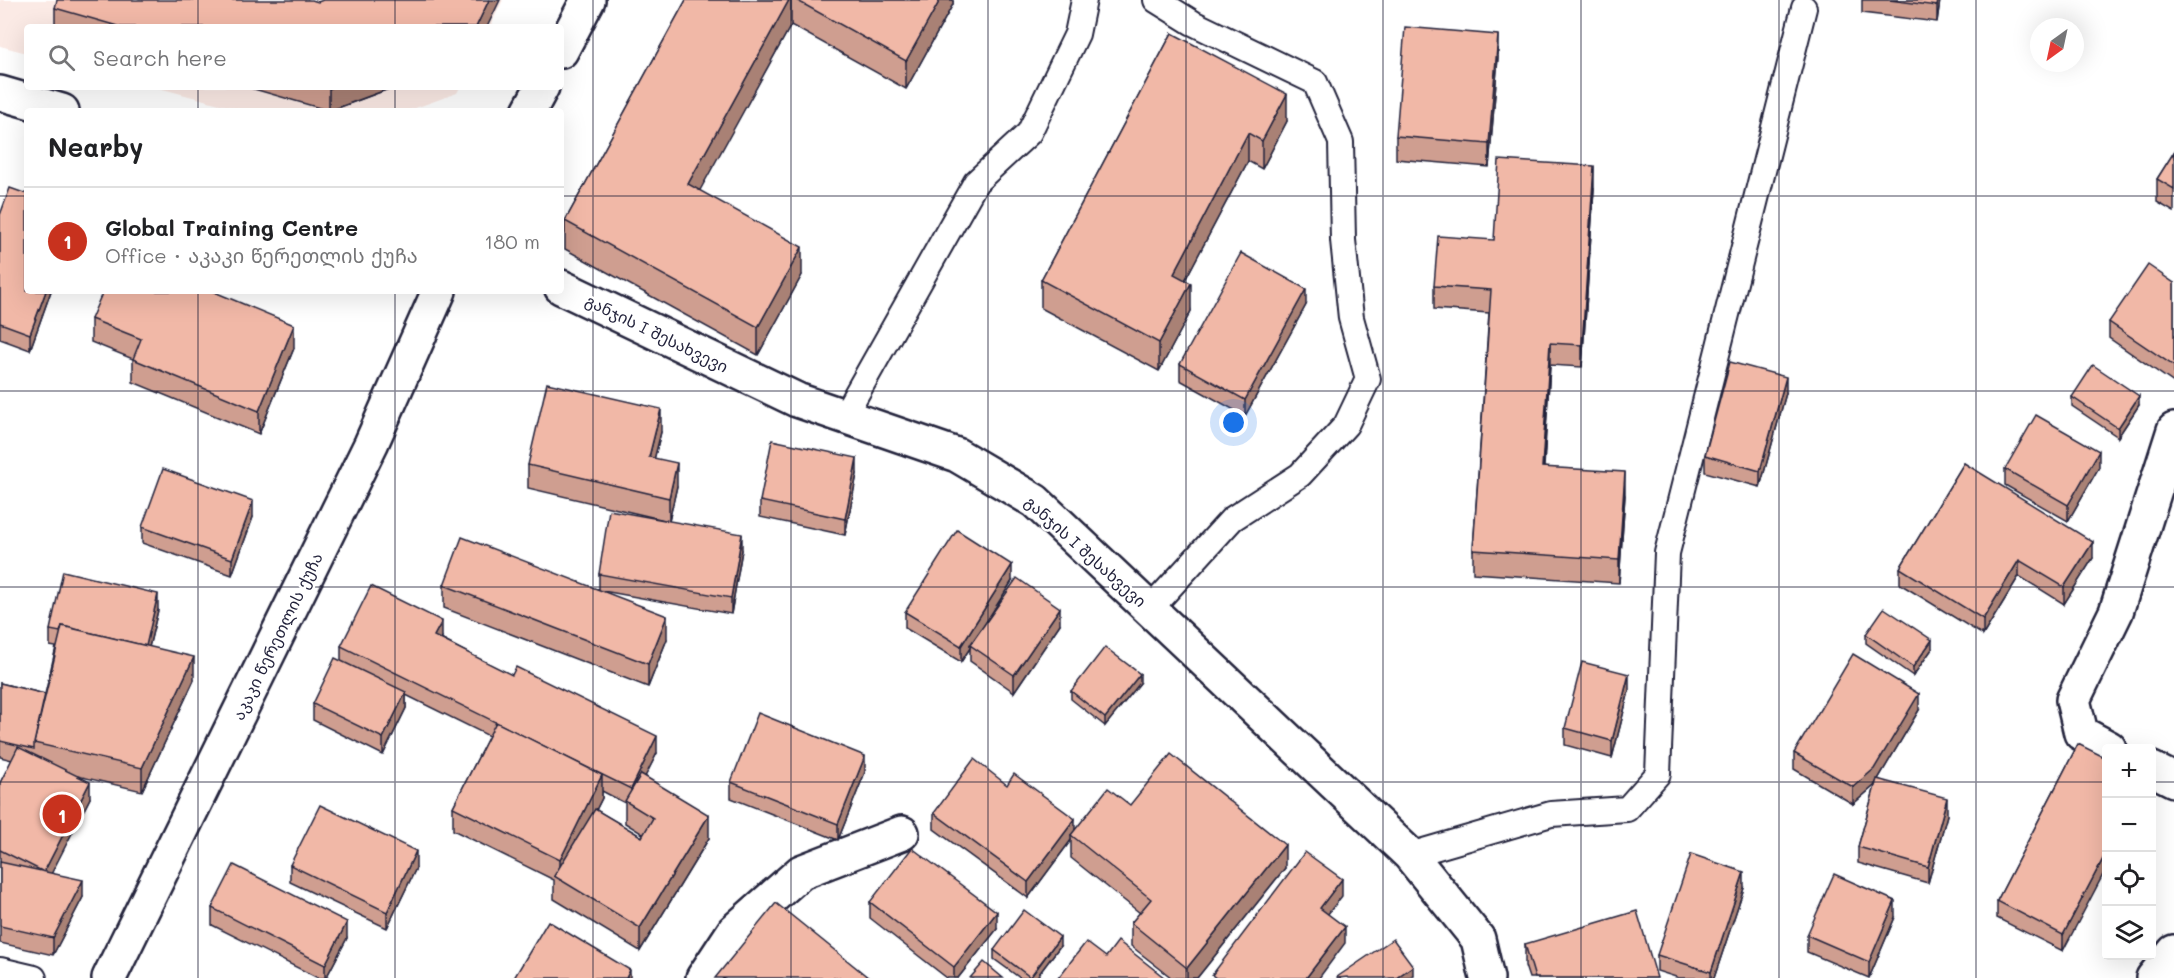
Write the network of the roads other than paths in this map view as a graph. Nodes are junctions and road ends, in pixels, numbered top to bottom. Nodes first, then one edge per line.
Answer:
1 (588, 0) edge
2 (1084, 0) edge
3 (1156, 0) edge
4 (1804, 8) dead end
5 (564, 45) edge
6 (540, 90) edge
7 (0, 93) edge
8 (52, 108) edge
9 (531, 108) edge
10 (564, 288) edge
11 (438, 294) edge
12 (844, 416) junction
13 (2174, 430) edge
14 (1150, 609) junction
15 (2102, 744) edge
16 (2156, 771) edge
17 (2174, 780) edge
18 (902, 833) dead end
19 (1410, 855) junction
20 (2174, 952) edge
21 (0, 970) edge
22 (34, 978) edge
23 (109, 978) edge
24 (703, 978) edge
25 (1487, 978) edge
26 (2153, 978) edge

1 - 5 street
2 - 12 lane
3 - 14 lane
4 - 19 lane
6 - 9 street
7 - 8 street
10 - 12 street, განჯის I შესახვევი
11 - 23 street, აკაკი წერეთლის ქუჩა
12 - 14 street, განჯის I შესახვევი
13 - 15 street
14 - 19 street, განჯის I შესახვევი
16 - 17 street
18 - 24 street
19 - 25 street, განჯის I შესახვევი
20 - 26 street
21 - 22 lane

